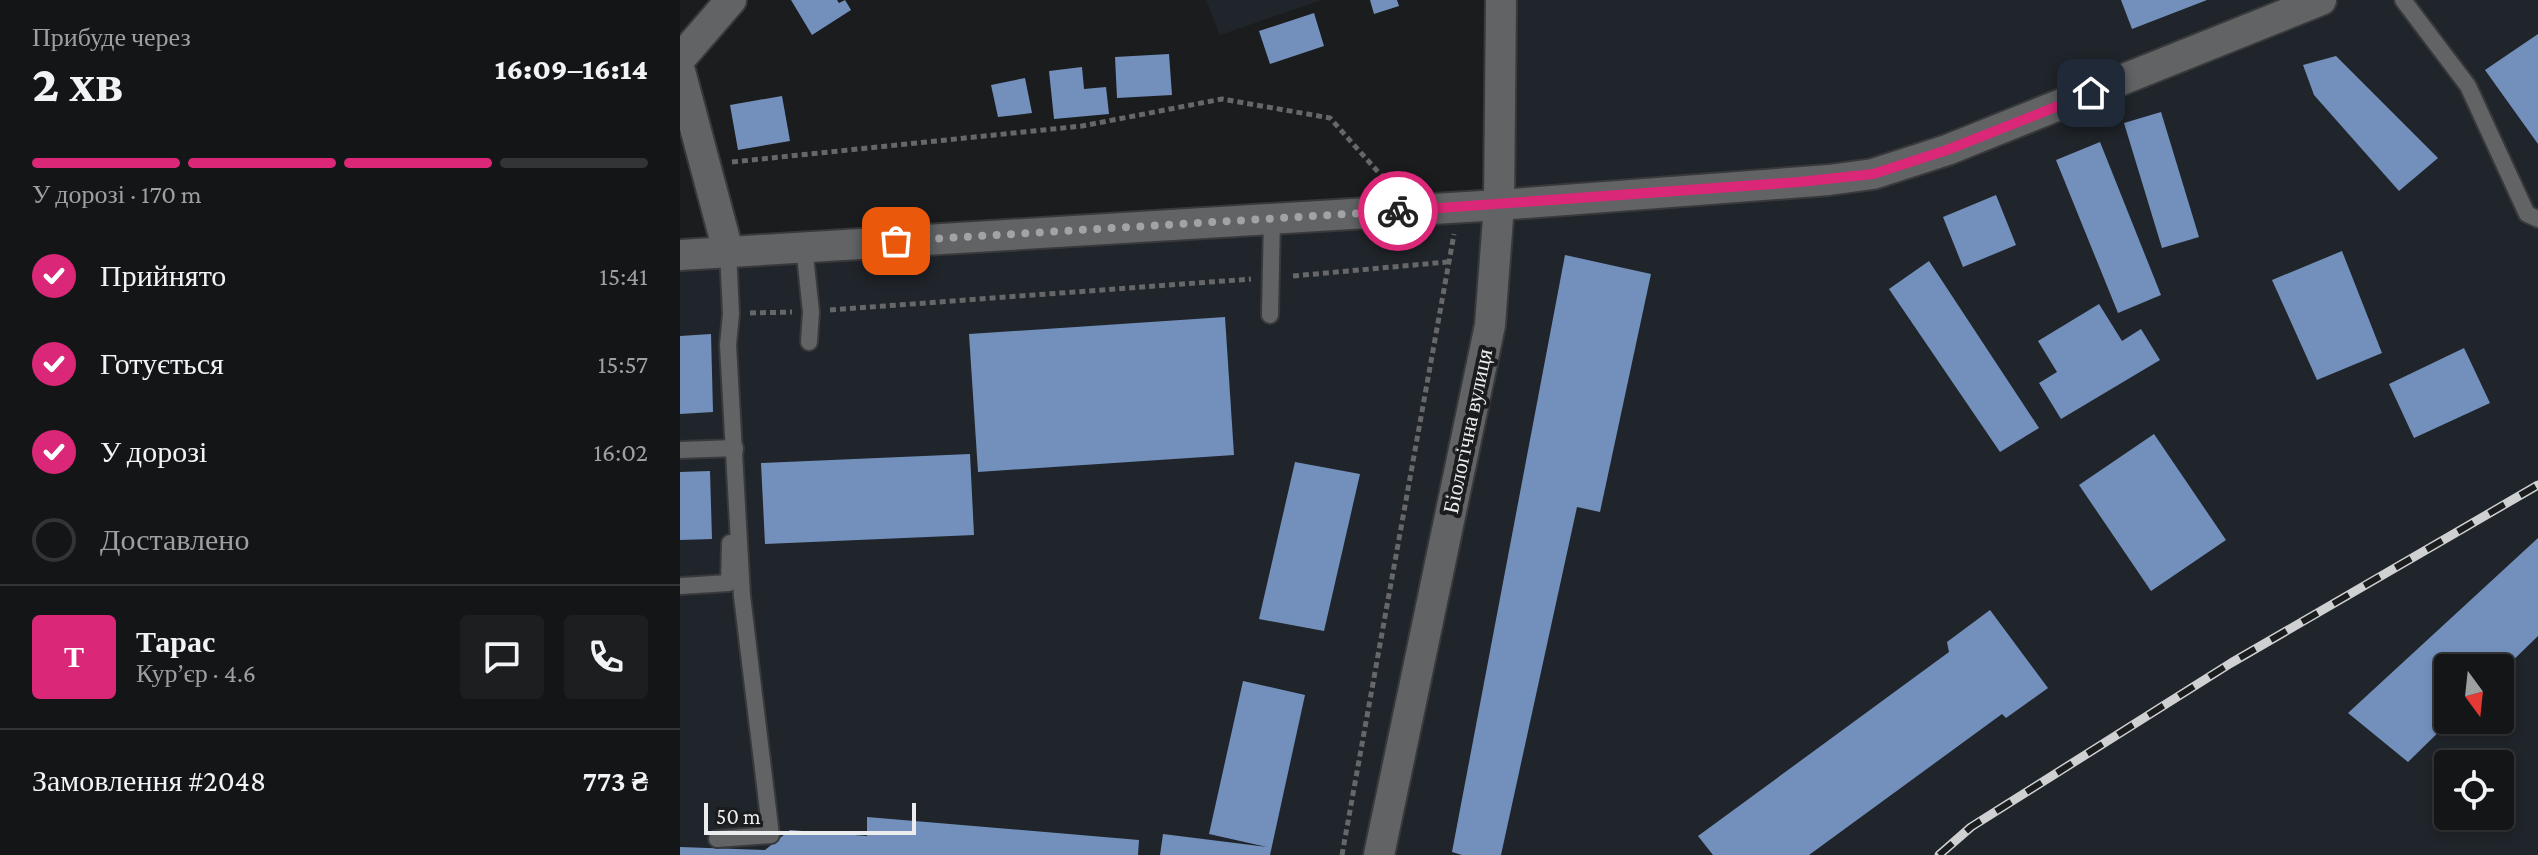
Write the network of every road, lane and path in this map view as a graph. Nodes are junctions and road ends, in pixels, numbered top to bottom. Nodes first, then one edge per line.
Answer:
1 (731, 0) edge
2 (1501, 0) edge
3 (2321, 0) edge
4 (2403, 0) edge
5 (680, 59) edge
6 (680, 71) edge
7 (706, 166) junction
8 (1499, 205) junction
9 (1461, 207) junction
10 (1412, 210) junction
11 (1272, 218) junction
12 (2538, 219) edge
13 (804, 246) junction
14 (728, 251) junction
15 (680, 255) edge
16 (1447, 262) junction
17 (1271, 277) junction
18 (811, 312) junction
19 (731, 314) junction
20 (1270, 315) dead end
21 (809, 342) dead end
22 (735, 448) junction
23 (680, 450) edge
24 (680, 586) edge
25 (717, 839) dead end
26 (1342, 855) edge
27 (1379, 855) edge

1 - 5 street
2 - 8 street, Біологічна вулиця
3 - 8 street
4 - 12 lane
6 - 7 street
7 - 10 path
7 - 14 street
8 - 9 street
8 - 27 street, Біологічна вулиця
9 - 10 street
9 - 16 path
10 - 11 street
11 - 13 street
11 - 17 lane
13 - 14 street
13 - 18 lane
14 - 15 street
14 - 19 lane
16 - 17 path
16 - 26 path
17 - 18 path
17 - 20 lane
18 - 19 path
18 - 21 lane
19 - 22 lane
22 - 23 lane
22 - 24 lane
22 - 25 lane

